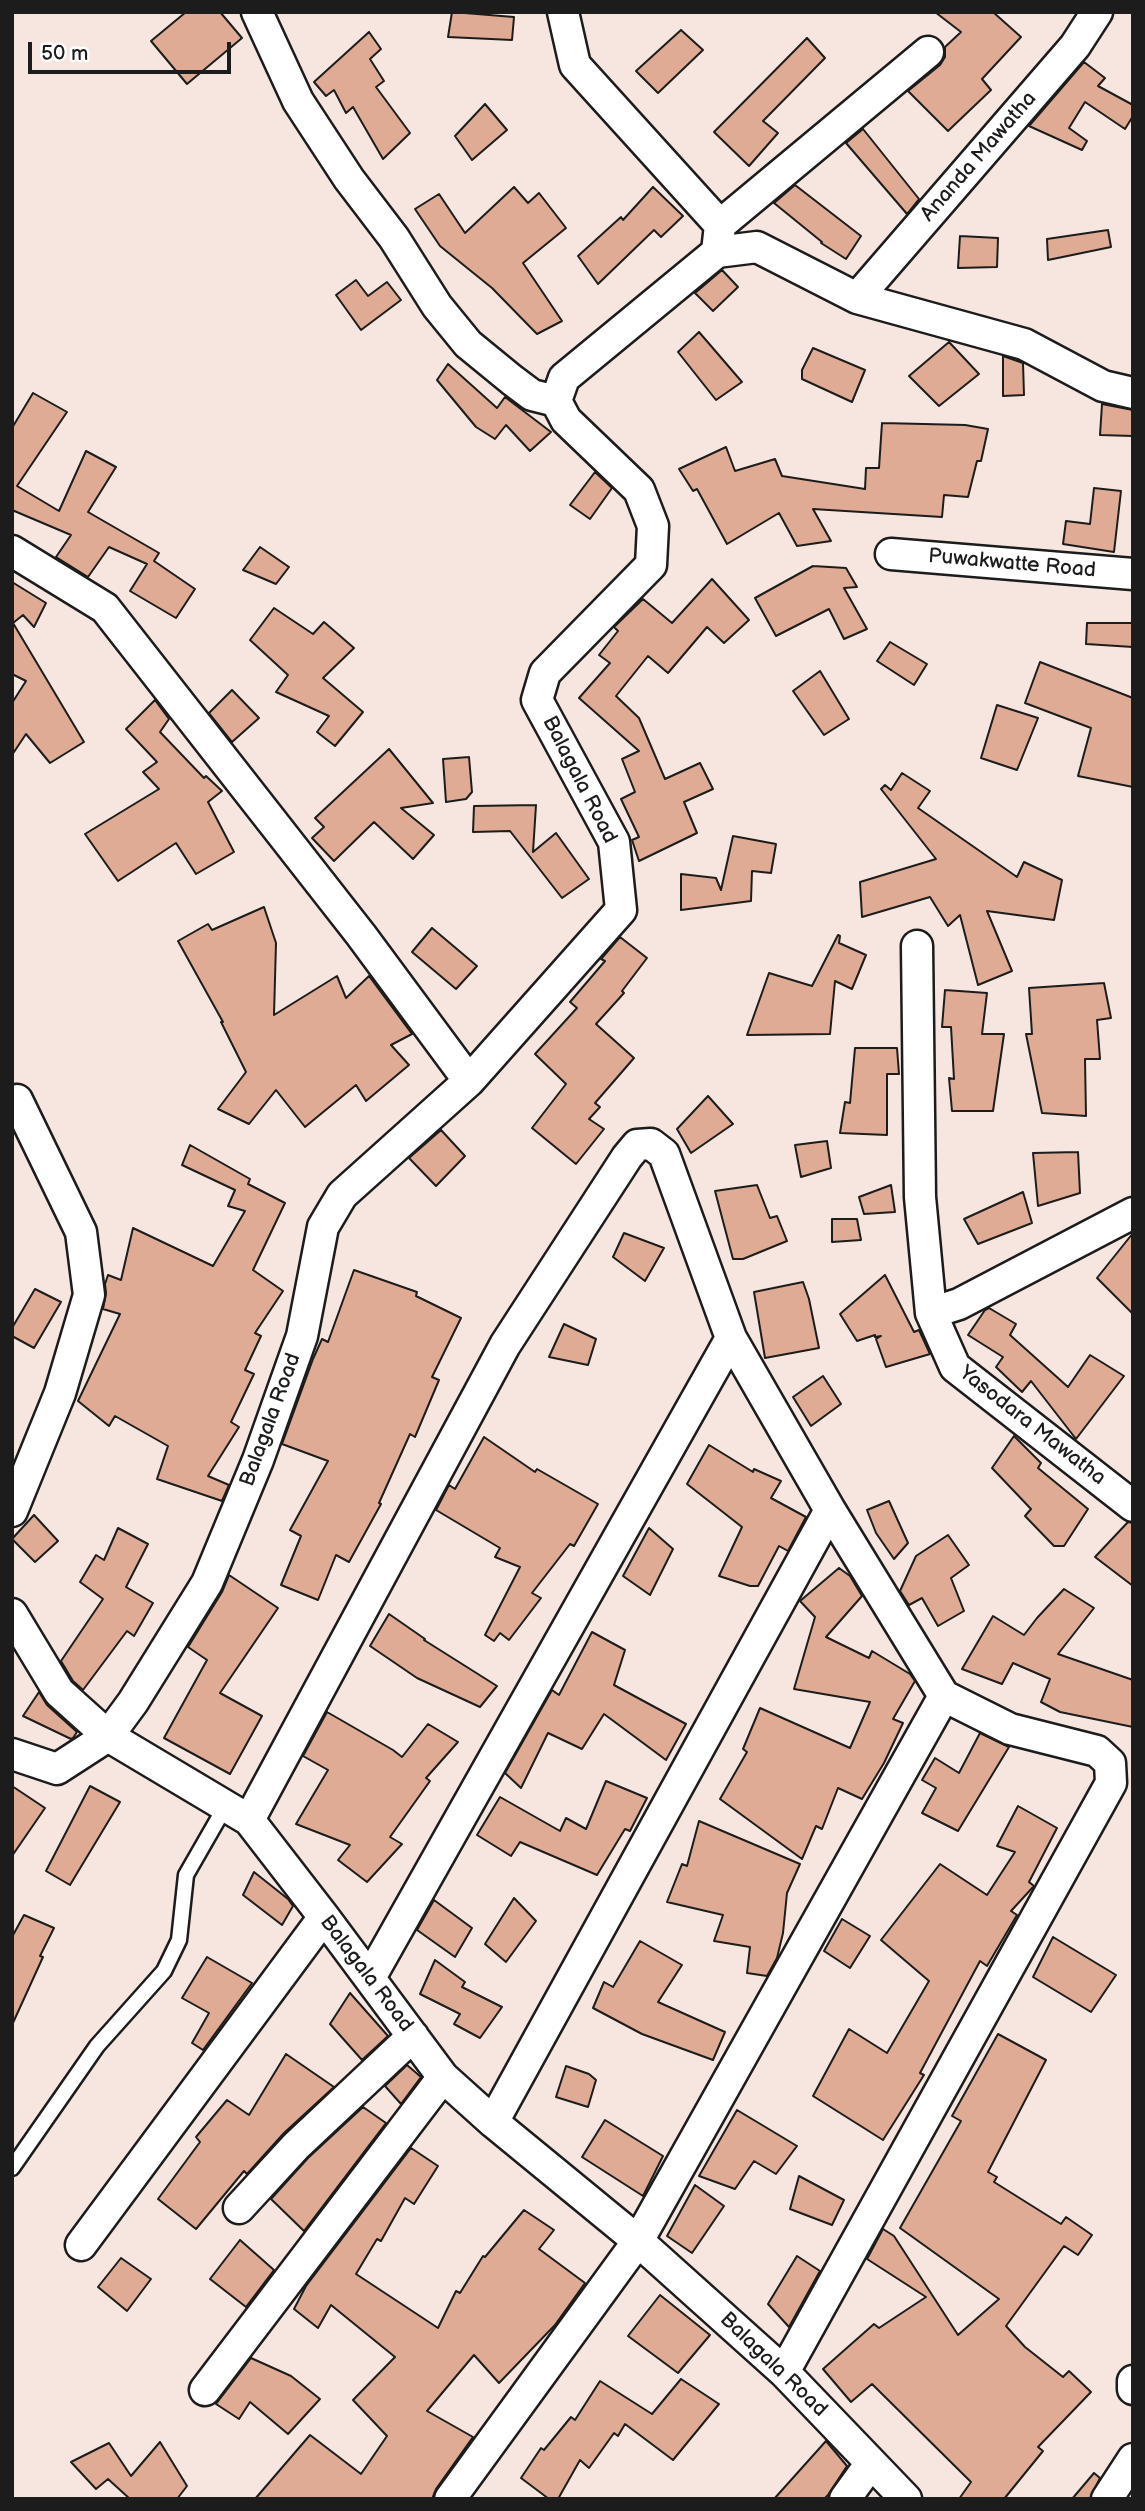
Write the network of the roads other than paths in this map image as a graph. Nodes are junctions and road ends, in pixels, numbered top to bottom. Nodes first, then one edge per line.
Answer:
1 (257, 12) edge
2 (563, 12) edge
3 (1097, 12) edge
4 (929, 52) dead end
5 (719, 238) junction
6 (858, 298) junction
7 (1133, 393) edge
8 (556, 401) junction
9 (12, 551) edge
10 (891, 554) dead end
11 (1133, 574) edge
12 (916, 946) dead end
13 (469, 1081) junction
14 (17, 1100) dead end
15 (1133, 1213) edge
16 (931, 1314) junction
17 (731, 1338) junction
18 (1133, 1506) edge
19 (830, 1510) junction
20 (12, 1511) edge
21 (12, 1614) edge
22 (944, 1696) junction
23 (108, 1736) junction
24 (12, 1754) edge
25 (237, 1813) junction
26 (324, 1917) junction
27 (370, 1978) junction
28 (413, 2036) junction
29 (443, 2077) junction
30 (493, 2122) junction
31 (12, 2168) edge
32 (239, 2208) dead end
33 (638, 2241) junction
34 (81, 2245) dead end
35 (784, 2372) junction
36 (1133, 2381) edge
37 (1133, 2389) edge
38 (205, 2390) dead end
39 (1133, 2459) edge
40 (870, 2463) junction
41 (450, 2499) edge
42 (845, 2499) edge
43 (906, 2499) edge
44 (1107, 2499) edge

1 - 8 street
2 - 5 street
3 - 6 street, Ananda Mawatha
4 - 5 street
5 - 6 street
5 - 8 street
6 - 7 street
8 - 13 street, Balagala Road
9 - 13 street
10 - 11 street, Puwakwatte Road
12 - 16 street, Yasodara Mawatha
13 - 23 street, Balagala Road
14 - 20 street
15 - 16 street
16 - 18 street, Yasodara Mawatha
17 - 19 street
17 - 25 street
17 - 27 street
19 - 22 street
19 - 30 street
21 - 23 street
22 - 33 street
22 - 35 street
23 - 24 street
23 - 25 street, Balagala Road
25 - 26 street, Balagala Road
25 - 31 lane
26 - 27 street, Balagala Road
26 - 34 street
27 - 28 street, Balagala Road
28 - 29 street, Balagala Road
28 - 32 street
29 - 30 street, Balagala Road
29 - 38 street
30 - 33 street, Balagala Road
33 - 35 street, Balagala Road
33 - 41 street
35 - 40 street, Balagala Road
36 - 37 street
39 - 44 street
40 - 42 street
40 - 43 street, Balagala Road

